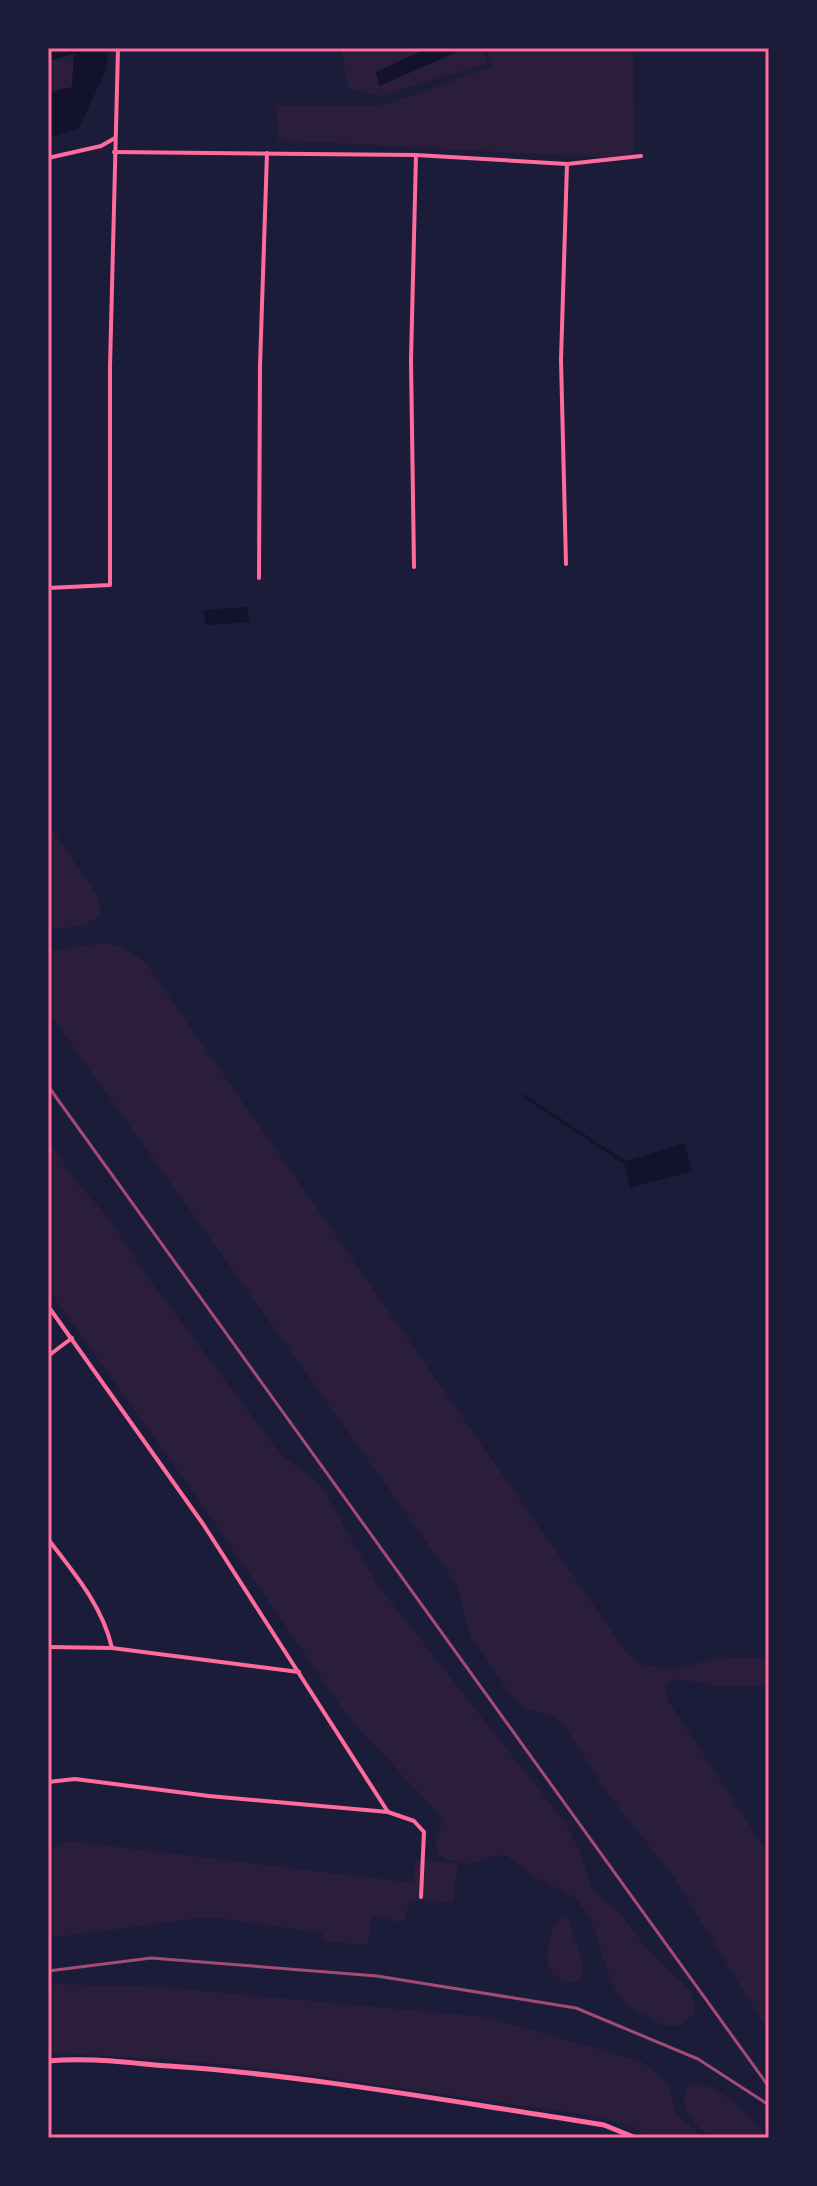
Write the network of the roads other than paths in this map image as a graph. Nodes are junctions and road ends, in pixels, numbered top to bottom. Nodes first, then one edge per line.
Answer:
1 (118, 48) edge
2 (115, 138) junction
3 (114, 152) junction
4 (267, 153) junction
5 (416, 155) junction
6 (641, 156) dead end
7 (48, 158) edge
8 (567, 164) junction
9 (566, 564) dead end
10 (414, 567) dead end
11 (259, 578) dead end
12 (48, 588) edge
13 (48, 1306) edge
14 (72, 1338) junction
15 (48, 1356) edge
16 (48, 1539) edge
17 (48, 1647) edge
18 (112, 1648) junction
19 (299, 1672) junction
20 (48, 1772) edge
21 (51, 1781) edge
22 (388, 1812) junction
23 (421, 1897) dead end
24 (48, 2061) edge
25 (636, 2138) edge

1 - 2 street
2 - 3 street
2 - 7 street
3 - 4 street
3 - 12 street
4 - 5 street
4 - 11 street
5 - 8 street
5 - 10 street
6 - 8 street
8 - 9 street
13 - 14 street
14 - 15 street
14 - 19 street
16 - 18 street
17 - 18 street
18 - 19 street
19 - 22 street
20 - 21 street
21 - 22 street
22 - 23 street
24 - 25 street

